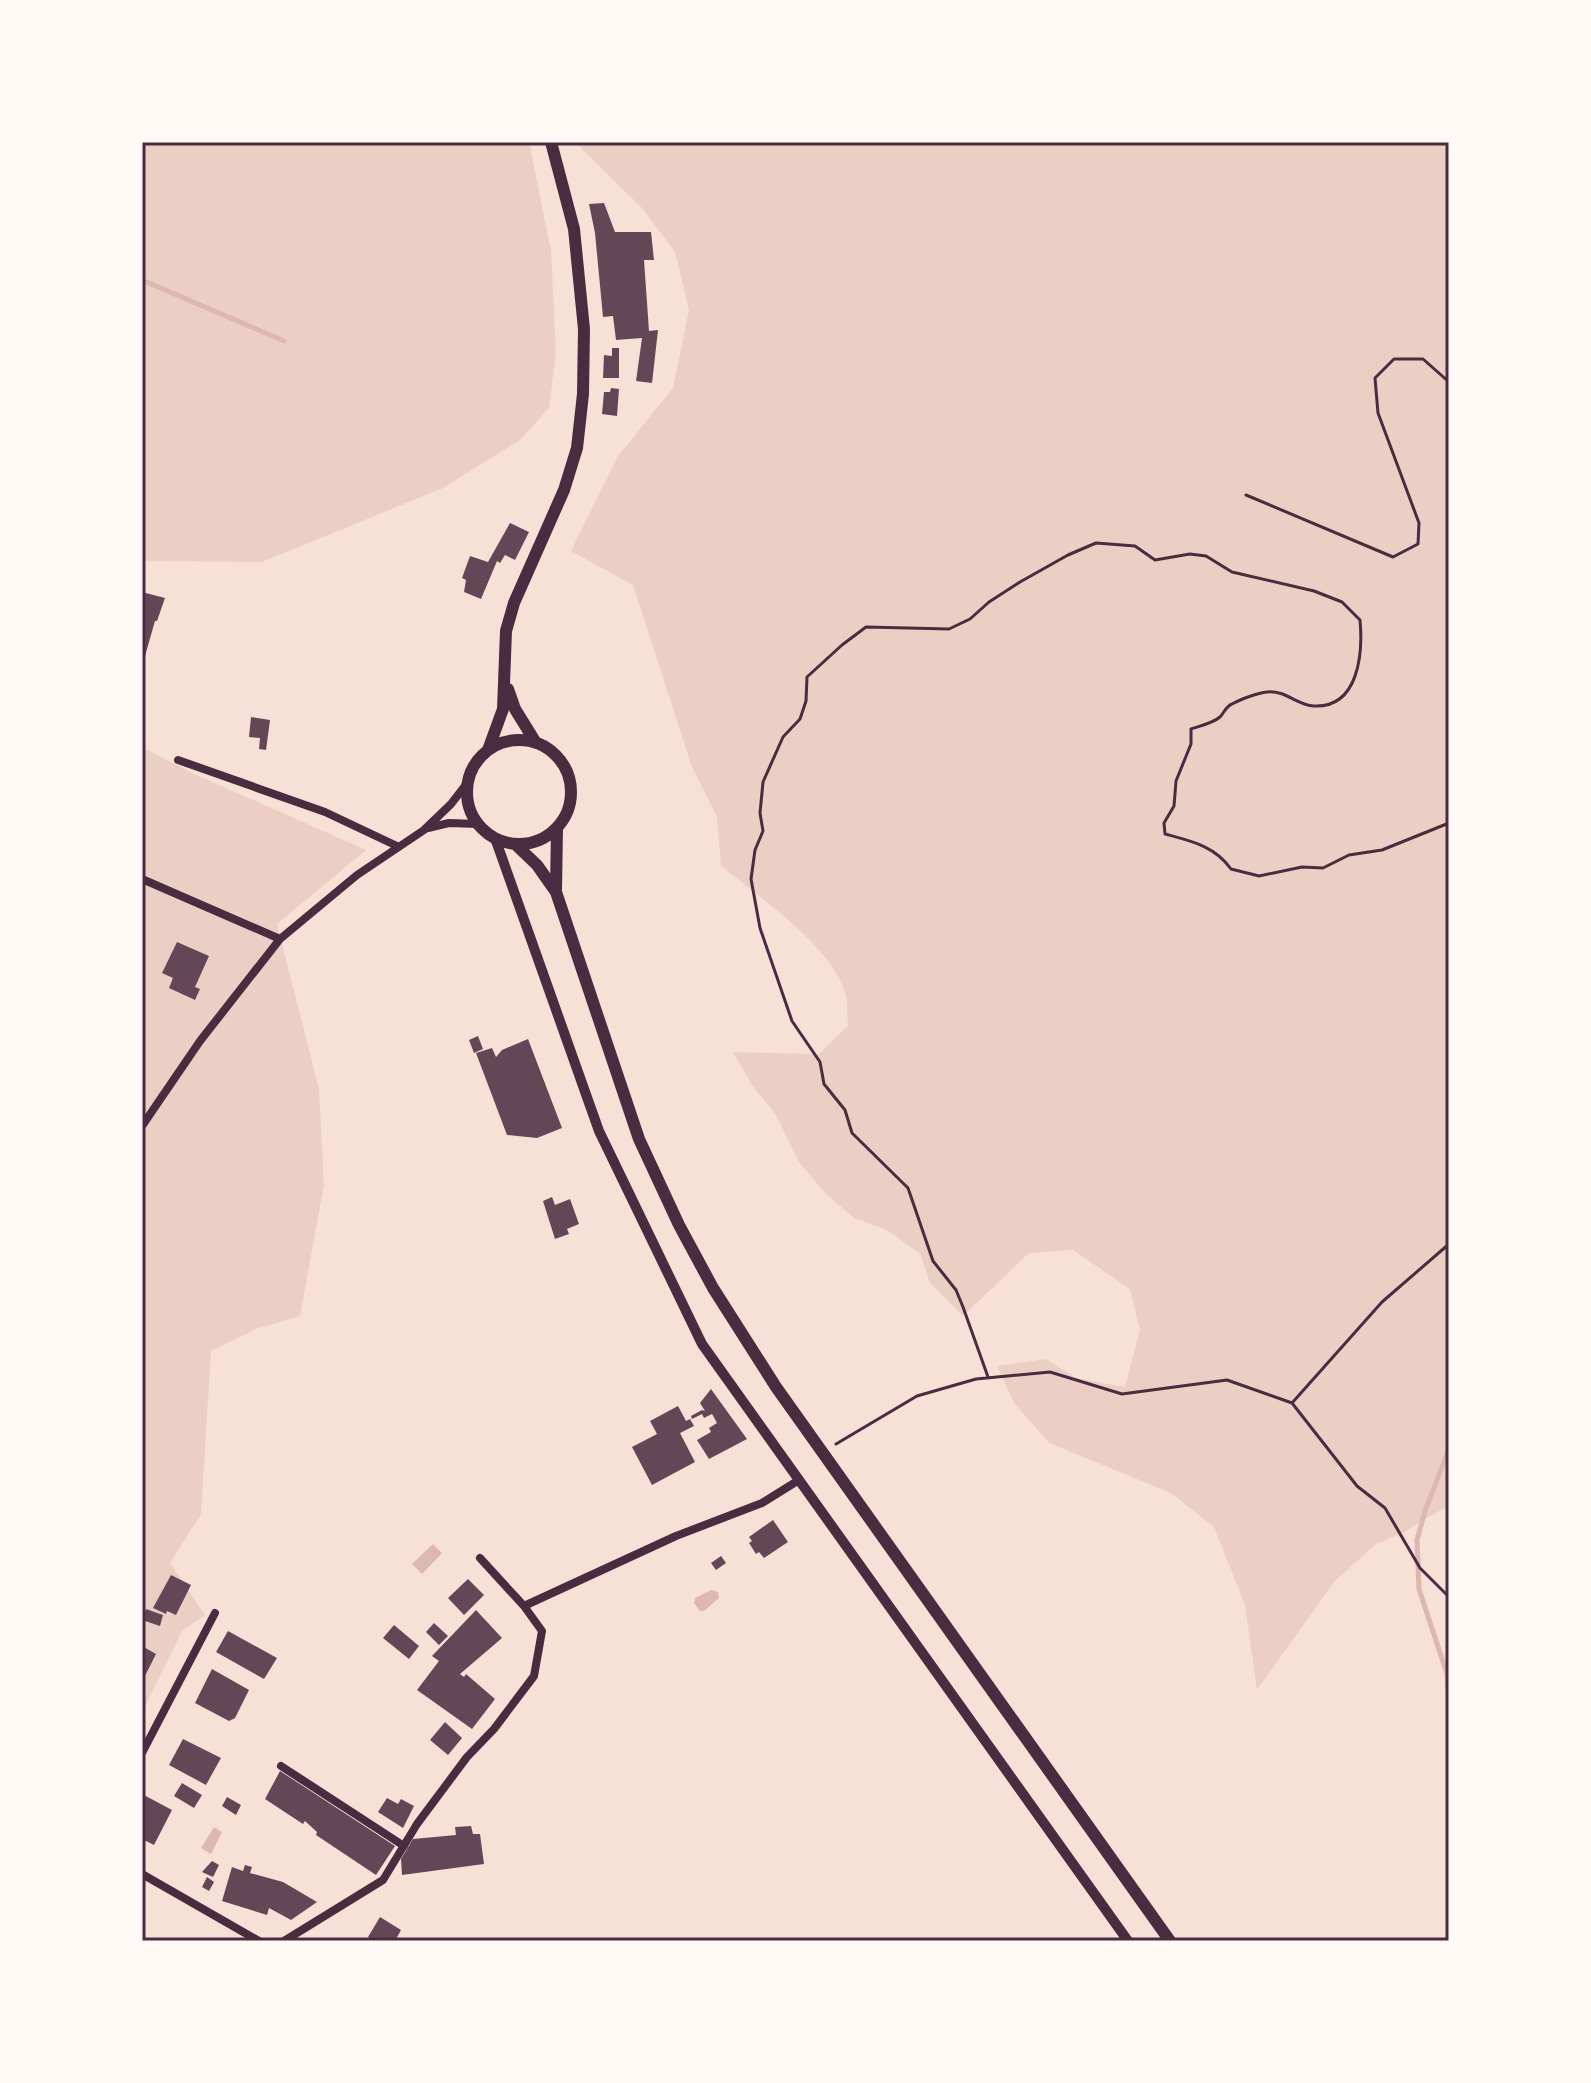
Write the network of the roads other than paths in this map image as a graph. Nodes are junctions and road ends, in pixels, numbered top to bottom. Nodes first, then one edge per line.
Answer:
1 (551, 142) edge
2 (506, 682) junction
3 (536, 743) junction
4 (488, 750) junction
5 (178, 760) dead end
6 (468, 782) junction
7 (478, 824) junction
8 (557, 828) junction
9 (424, 830) junction
10 (495, 838) junction
11 (515, 844) junction
12 (397, 846) junction
13 (142, 879) edge
14 (556, 892) junction
15 (280, 939) junction
16 (142, 1126) edge
17 (799, 1480) junction
18 (480, 1558) dead end
19 (524, 1606) junction
20 (215, 1613) dead end
21 (142, 1753) edge
22 (281, 1766) dead end
23 (404, 1846) junction
24 (142, 1874) edge
25 (259, 1941) edge
26 (284, 1941) edge
27 (1128, 1941) edge
28 (1170, 1941) edge

1 - 2 main road
2 - 3 main road
2 - 4 main road
3 - 4 main road
3 - 8 main road
4 - 6 main road
5 - 12 street
6 - 7 main road
6 - 9 street
7 - 9 street
7 - 10 main road
8 - 11 main road
8 - 14 main road
9 - 12 street
10 - 11 main road
10 - 17 street
11 - 14 main road
12 - 15 street
13 - 15 street
14 - 28 main road
15 - 16 street
17 - 19 street
17 - 27 street
18 - 19 street
19 - 23 street
20 - 21 street
22 - 23 street
23 - 26 street
24 - 25 street

